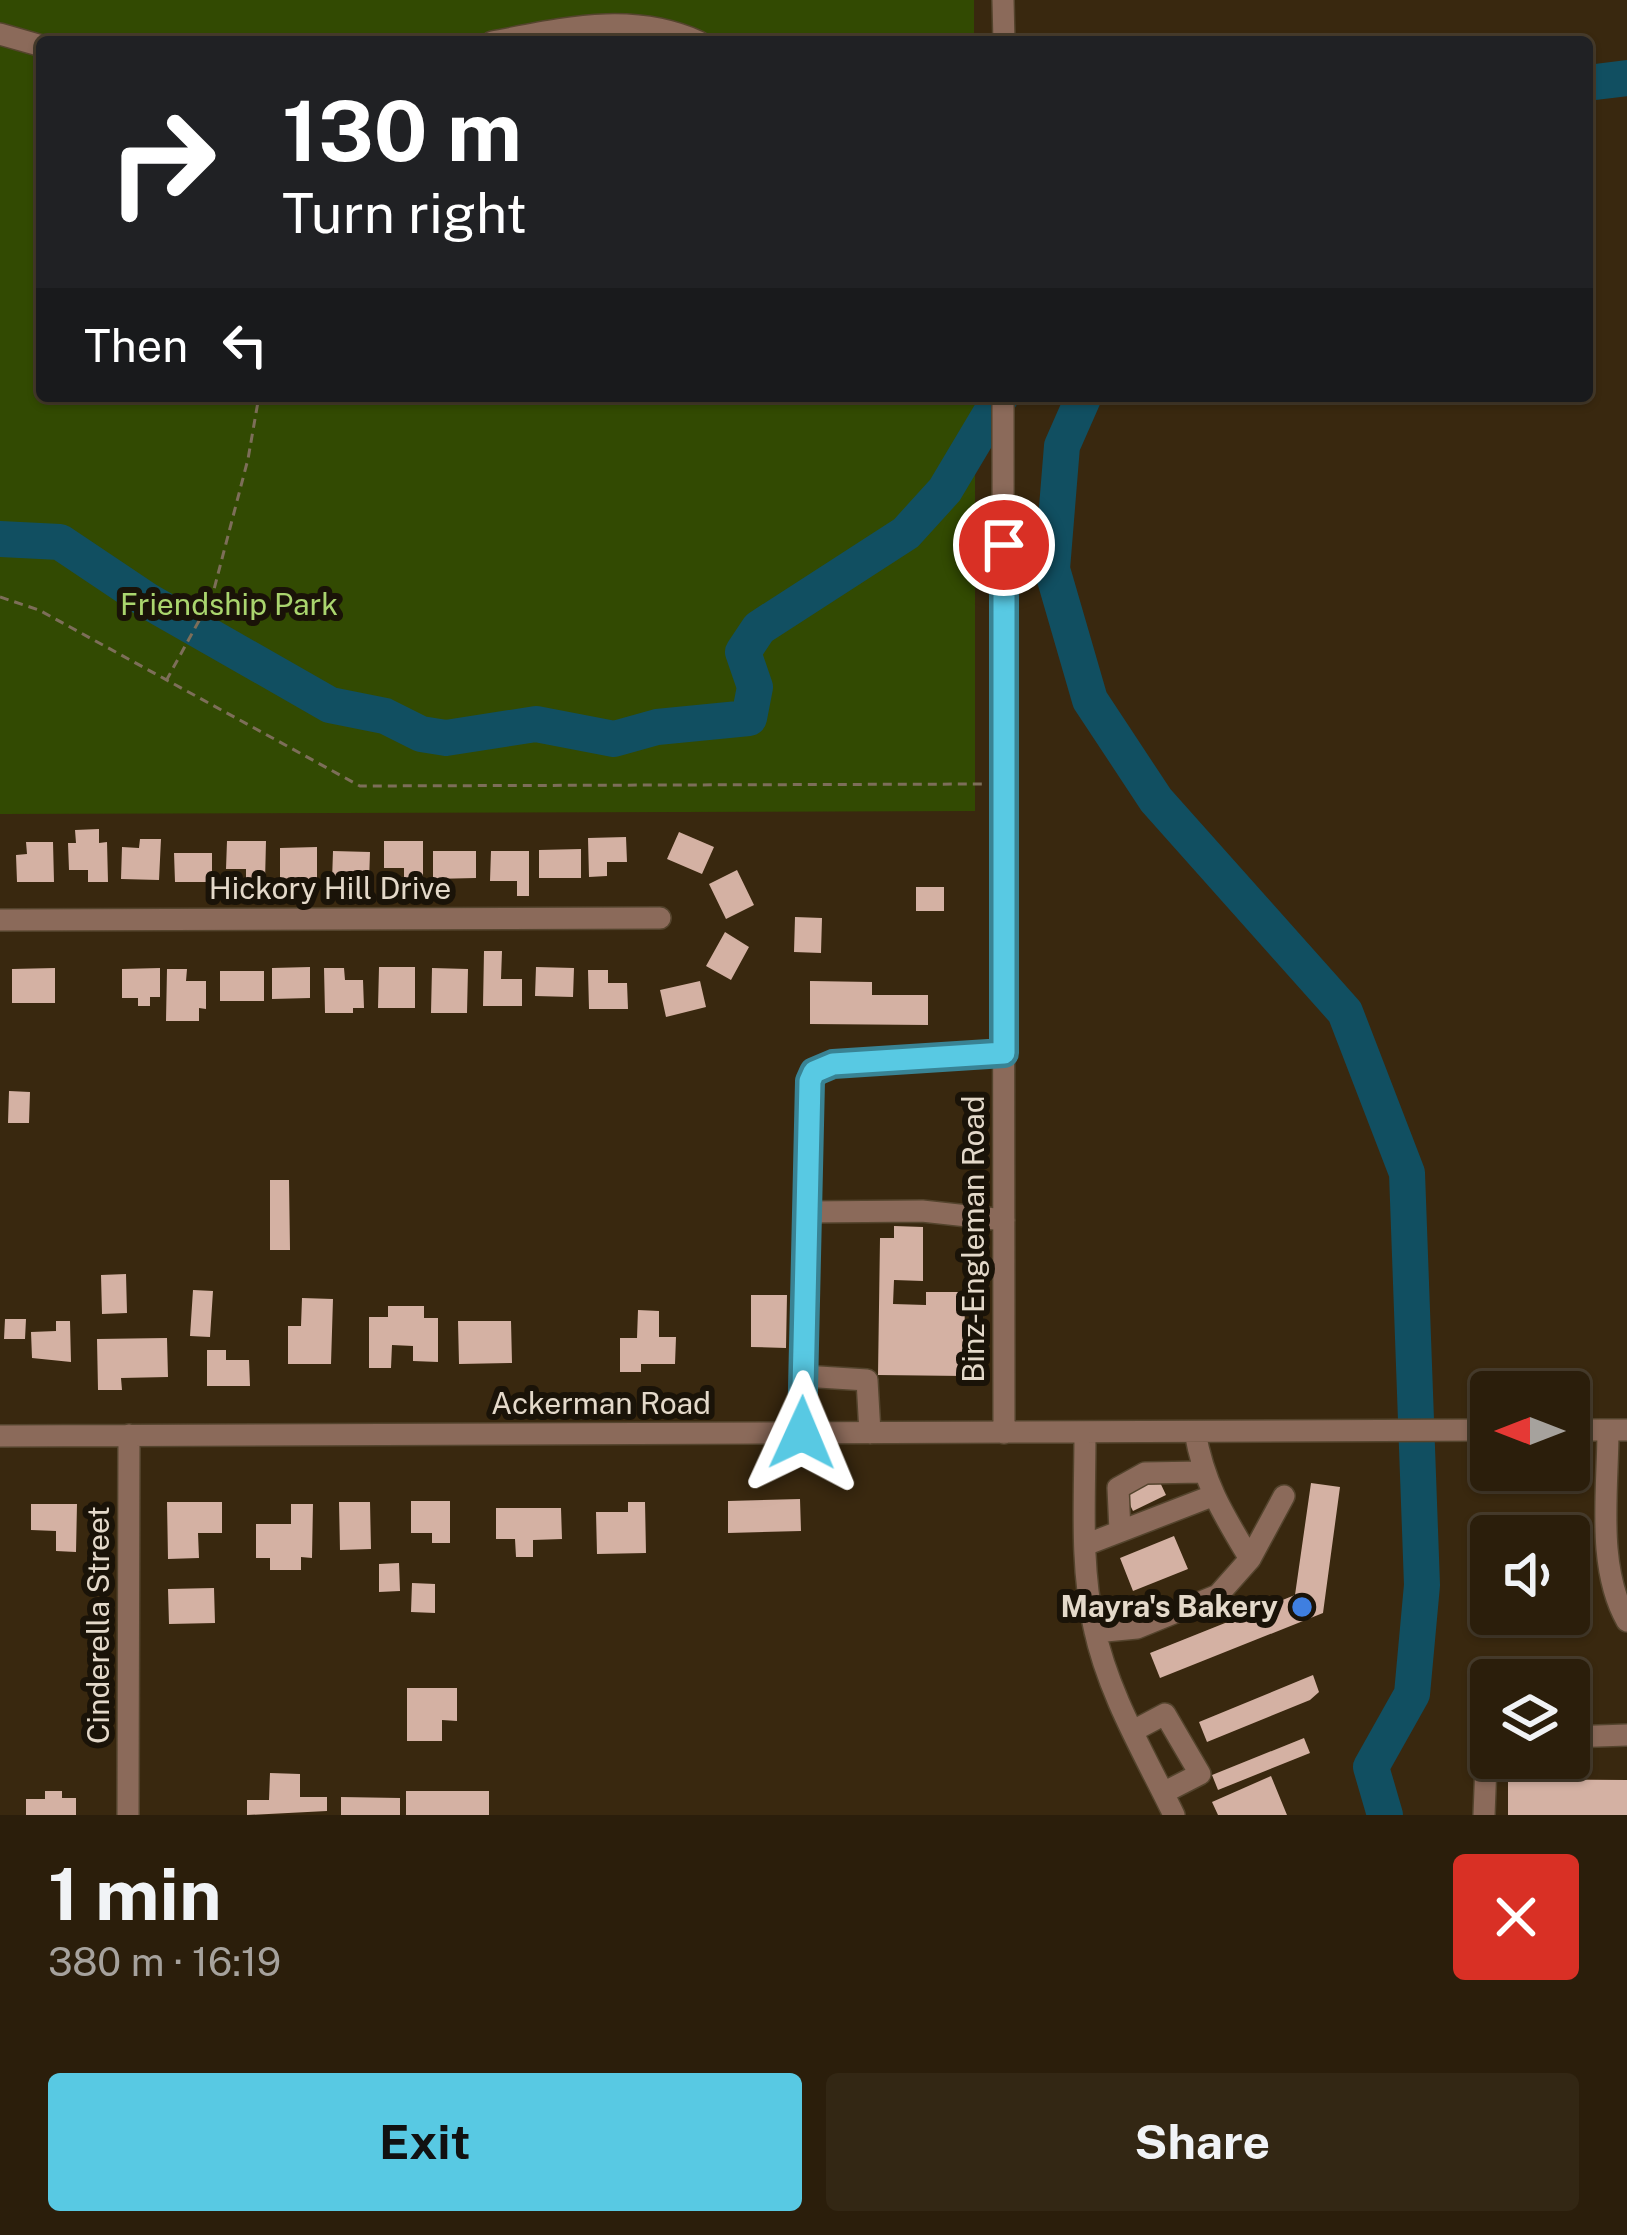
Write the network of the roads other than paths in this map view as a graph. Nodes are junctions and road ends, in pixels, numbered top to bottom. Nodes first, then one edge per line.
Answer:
1 (1004, 0) edge
2 (0, 34) edge
3 (524, 36) edge
4 (685, 36) edge
5 (1004, 36) edge
6 (36, 44) edge
7 (1004, 402) edge
8 (660, 918) dead end
9 (0, 920) edge
10 (1004, 1053) junction
11 (807, 1212) junction
12 (1004, 1220) junction
13 (803, 1376) junction
14 (1470, 1430) edge
15 (1617, 1430) edge
16 (1195, 1432) junction
17 (802, 1433) junction
18 (870, 1433) junction
19 (1004, 1433) junction
20 (1085, 1433) junction
21 (129, 1435) junction
22 (0, 1436) edge
23 (1202, 1472) junction
24 (1211, 1496) junction
25 (1284, 1496) dead end
26 (1120, 1532) junction
27 (1085, 1545) junction
28 (1250, 1559) junction
29 (1627, 1621) edge
30 (1095, 1632) junction
31 (1133, 1731) junction
32 (1627, 1736) edge
33 (1590, 1737) edge
34 (1485, 1779) edge
35 (1163, 1793) junction
36 (128, 1815) edge
37 (1174, 1815) edge
38 (1484, 1815) edge

1 - 5 street
2 - 6 street
3 - 4 street
7 - 10 street, Binz-Engleman Road
8 - 9 street, Hickory Hill Drive
10 - 11 street
10 - 12 street, Binz-Engleman Road
11 - 12 street
11 - 13 street
12 - 19 street, Binz-Engleman Road
13 - 17 street
13 - 18 street
14 - 16 street, Ackerman Road
15 - 29 street
16 - 20 street, Ackerman Road
16 - 23 street
17 - 18 street, Ackerman Road
17 - 21 street, Ackerman Road
18 - 19 street, Ackerman Road
19 - 20 street, Ackerman Road
20 - 27 street
21 - 22 street, Ackerman Road
21 - 36 street, Cinderella Street
23 - 24 street
23 - 26 street
24 - 26 street
24 - 28 street
25 - 28 street
26 - 27 street
27 - 30 street
28 - 30 street
30 - 31 street
31 - 35 street
31 - 35 street
32 - 33 street
34 - 38 street
35 - 37 street

